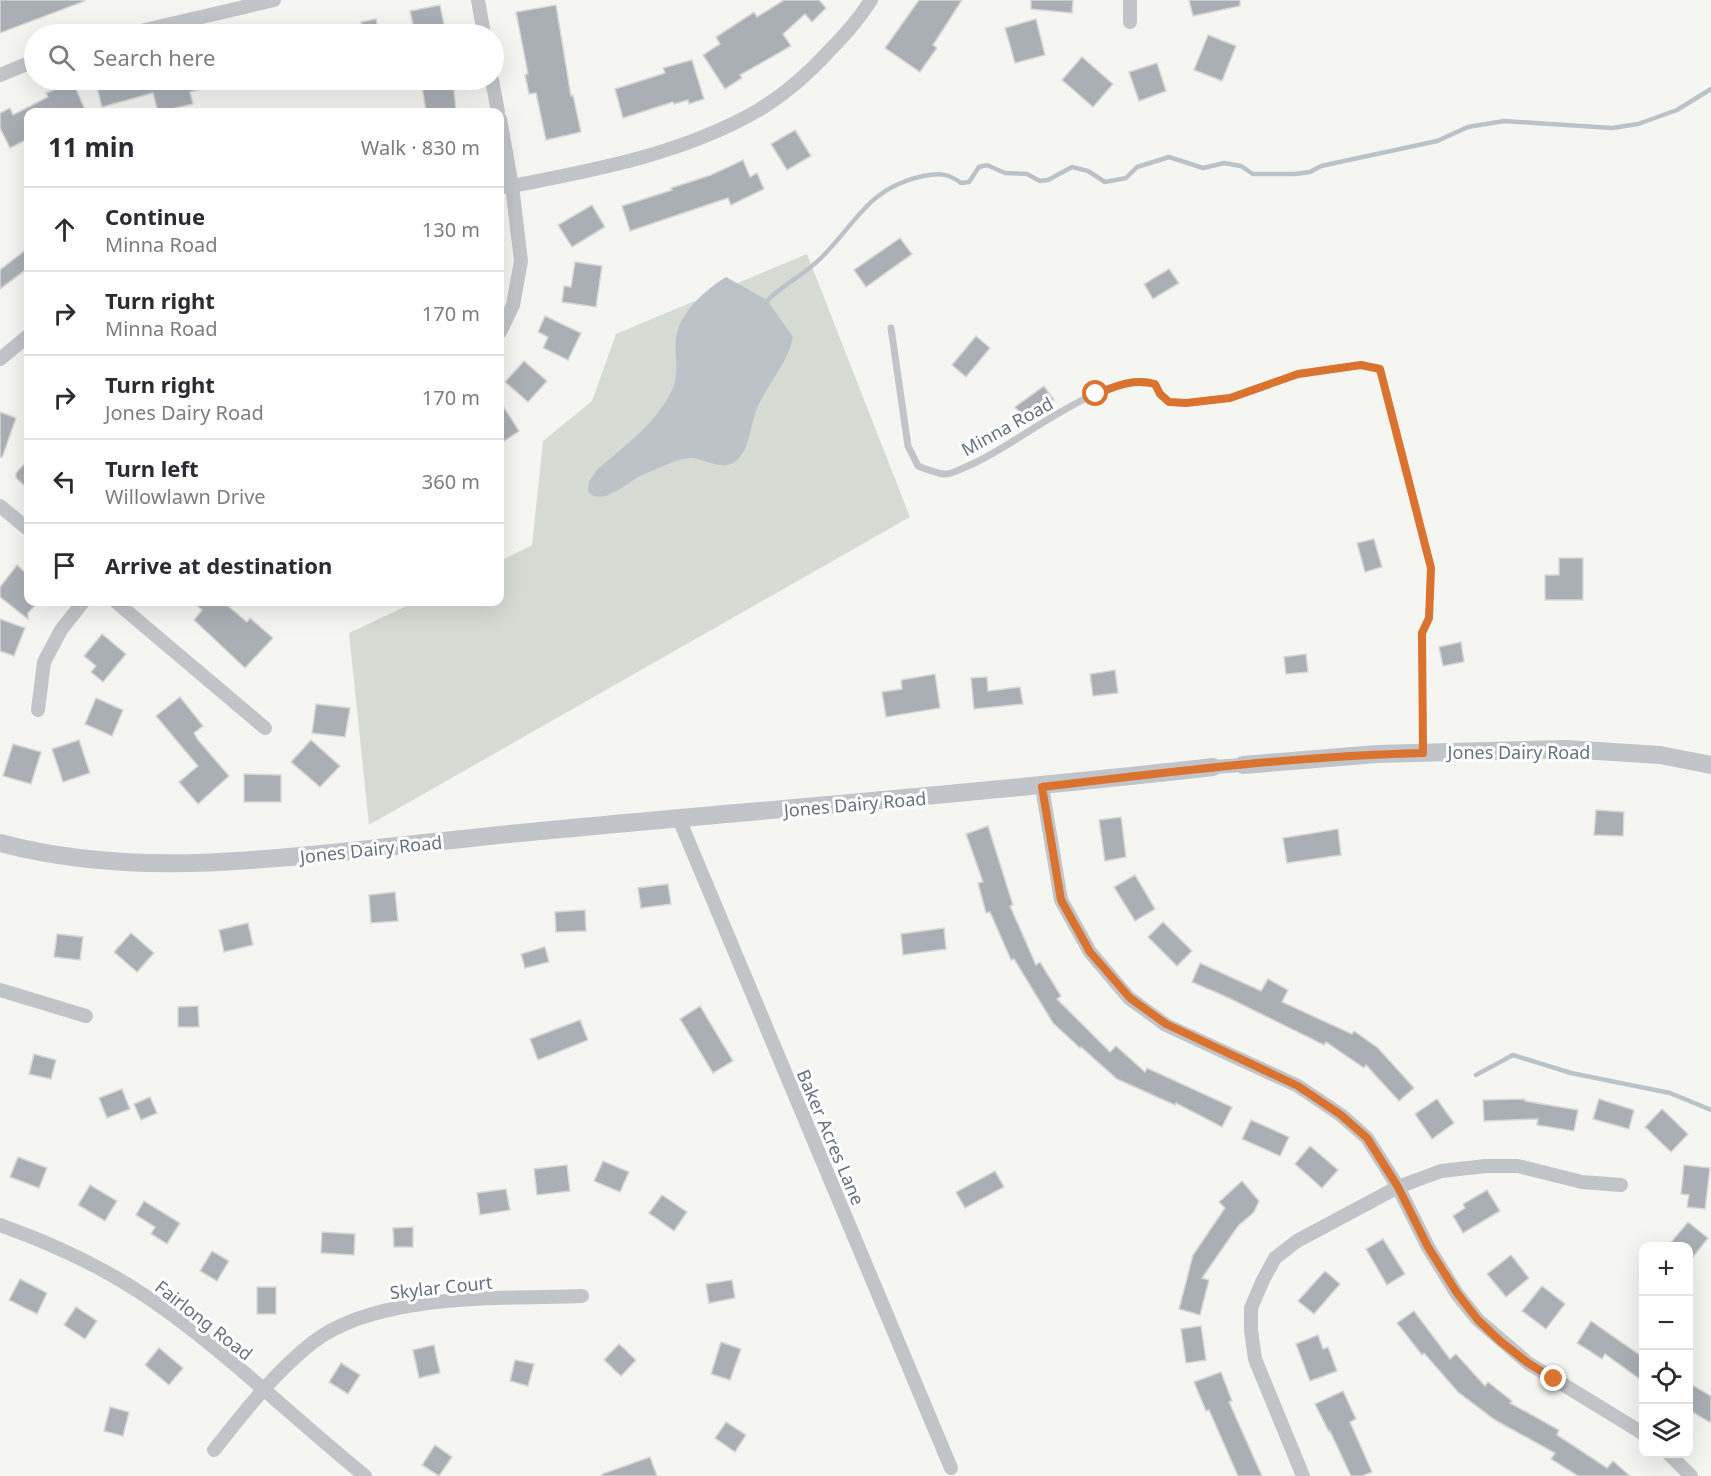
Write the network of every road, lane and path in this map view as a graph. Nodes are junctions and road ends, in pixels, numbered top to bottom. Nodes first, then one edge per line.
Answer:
1 (274, 0) edge
2 (478, 0) edge
3 (871, 0) edge
4 (1130, 0) edge
5 (1130, 22) dead end
6 (171, 24) edge
7 (482, 24) edge
8 (24, 65) edge
9 (0, 75) edge
10 (494, 90) edge
11 (497, 108) edge
12 (504, 164) edge
13 (506, 187) edge
14 (504, 324) edge
15 (891, 328) dead end
16 (24, 339) edge
17 (0, 359) edge
18 (0, 506) edge
19 (24, 526) edge
20 (80, 606) edge
21 (121, 606) edge
22 (38, 710) dead end
23 (265, 728) dead end
24 (1423, 753) junction
25 (1243, 765) joint
26 (1711, 765) edge
27 (1213, 767) joint
28 (1042, 787) junction
29 (678, 819) junction
30 (0, 843) edge
31 (0, 990) edge
32 (86, 1016) dead end
33 (1621, 1185) dead end
34 (1398, 1187) junction
35 (0, 1225) edge
36 (582, 1296) dead end
37 (262, 1389) junction
38 (1639, 1431) edge
39 (214, 1450) dead end
40 (1673, 1458) edge
41 (951, 1468) dead end
42 (365, 1476) edge
43 (1303, 1476) edge
44 (1691, 1476) edge

1 - 6 street
2 - 7 street
3 - 13 street
4 - 5 street
8 - 9 street
10 - 11 street
12 - 13 street
13 - 14 street
15 - 24 lane, Minna Road
16 - 17 street
18 - 19 street
20 - 22 street
21 - 23 street
24 - 25 street, Jones Dairy Road
24 - 26 street, Jones Dairy Road
25 - 27 street, Jones Dairy Road
27 - 28 street, Jones Dairy Road
28 - 29 street, Jones Dairy Road
28 - 34 street
29 - 30 street, Jones Dairy Road
29 - 41 street, Baker Acres Lane
31 - 32 street
33 - 34 street
34 - 38 street
34 - 43 street
35 - 37 street, Fairlong Road
36 - 37 street, Skylar Court
37 - 39 street, Skylar Court
37 - 42 street, Fairlong Road
40 - 44 street

